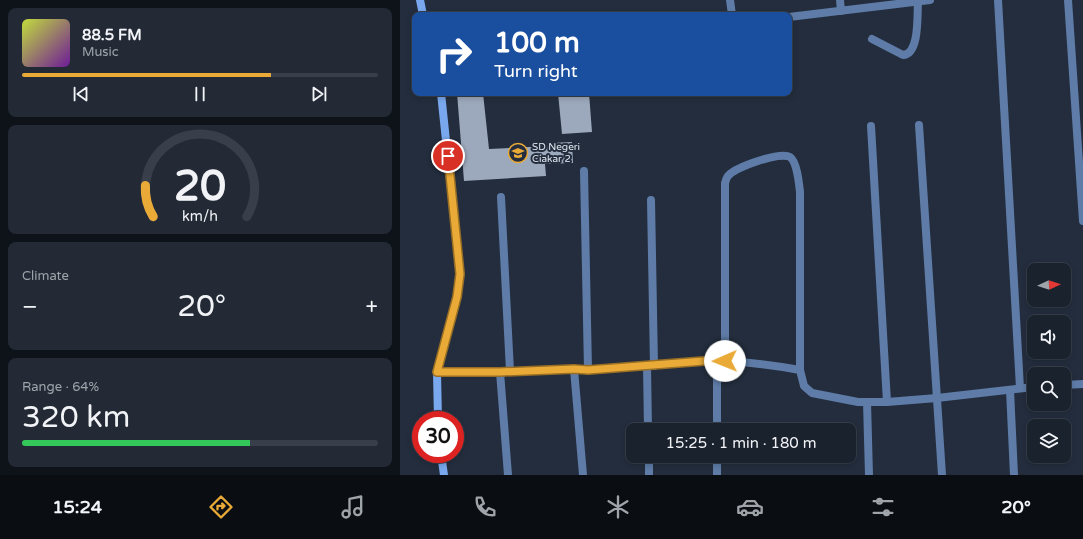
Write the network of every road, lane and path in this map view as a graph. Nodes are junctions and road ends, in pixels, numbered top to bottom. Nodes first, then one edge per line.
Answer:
1 (420, 0) edge
2 (730, 0) edge
3 (840, 0) edge
4 (930, 0) edge
5 (998, 0) edge
6 (1068, 0) edge
7 (918, 1) junction
8 (841, 10) junction
9 (423, 12) edge
10 (732, 12) edge
11 (792, 17) edge
12 (872, 39) dead end
13 (441, 96) edge
14 (919, 124) dead end
15 (871, 126) dead end
16 (584, 171) dead end
17 (501, 197) dead end
18 (651, 200) dead end
19 (1083, 221) edge
20 (721, 361) junction
21 (650, 366) junction
22 (574, 369) junction
23 (588, 370) junction
24 (800, 370) junction
25 (510, 371) junction
26 (437, 372) junction
27 (500, 372) junction
28 (1083, 384) edge
29 (1071, 385) edge
30 (1020, 388) junction
31 (1027, 388) edge
32 (1010, 390) junction
33 (937, 398) junction
34 (867, 402) junction
35 (887, 402) junction
36 (438, 411) edge
37 (648, 423) edge
38 (717, 423) edge
39 (442, 463) edge
40 (649, 463) edge
41 (717, 463) edge
42 (444, 475) edge
43 (508, 475) edge
44 (583, 475) edge
45 (649, 475) edge
46 (717, 475) edge
47 (869, 475) edge
48 (942, 475) edge
49 (1014, 475) edge

1 - 9 street
2 - 10 street
3 - 8 street
4 - 7 street
5 - 30 street
6 - 19 street
7 - 8 street
7 - 12 street
8 - 11 street
13 - 26 street
14 - 33 street
15 - 35 street
16 - 23 street
17 - 25 street
18 - 21 street
20 - 21 street
20 - 24 street
20 - 24 street
20 - 38 street
21 - 23 street
21 - 37 street
22 - 23 street
22 - 25 street
22 - 44 street
24 - 34 street
25 - 27 street
26 - 27 street
26 - 36 street
27 - 43 street
28 - 29 street
30 - 31 street
30 - 32 street
32 - 33 street
32 - 49 street
33 - 35 street
33 - 48 street
34 - 35 street
34 - 47 street
39 - 42 street
40 - 45 street
41 - 46 street

